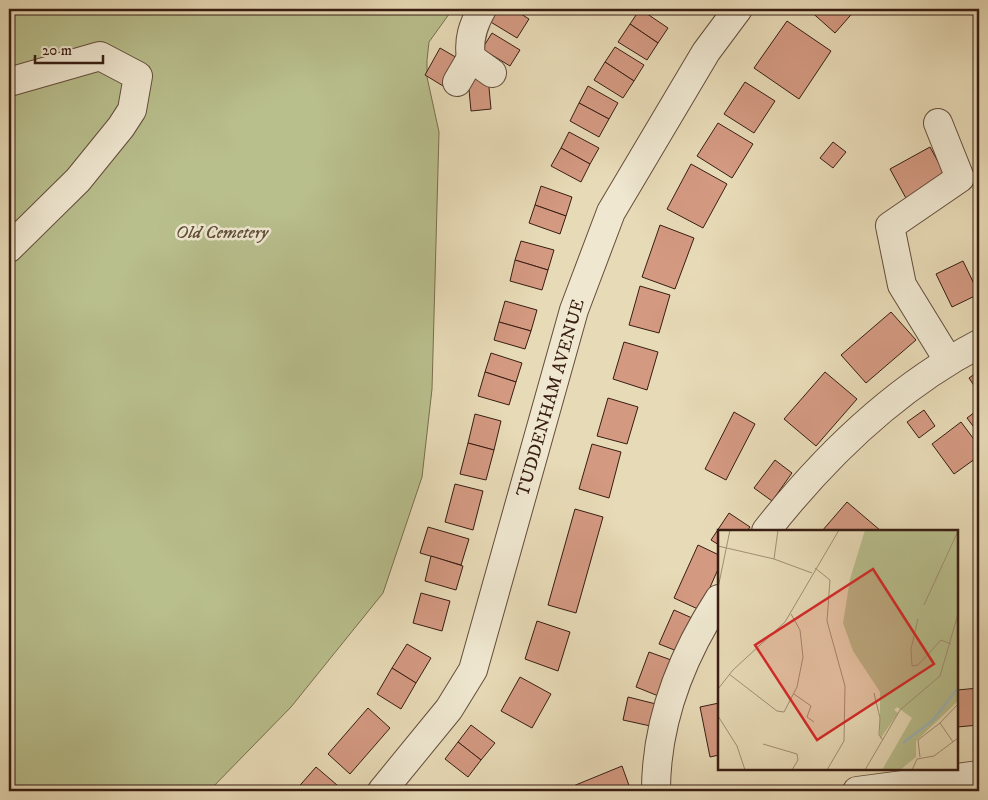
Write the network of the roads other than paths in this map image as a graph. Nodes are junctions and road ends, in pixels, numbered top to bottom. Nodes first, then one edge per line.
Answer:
1 (482, 9) edge
2 (738, 9) edge
3 (9, 82) edge
4 (457, 82) dead end
5 (938, 123) dead end
6 (9, 248) edge
7 (979, 344) edge
8 (948, 360) junction
9 (767, 530) edge
10 (718, 601) edge
11 (979, 775) edge
12 (382, 791) edge
13 (656, 791) edge
14 (857, 791) edge

1 - 4 street
2 - 12 street, TUDDENHAM AVENUE
3 - 6 street
5 - 8 street
7 - 8 street
8 - 9 street
10 - 13 street
11 - 14 street

